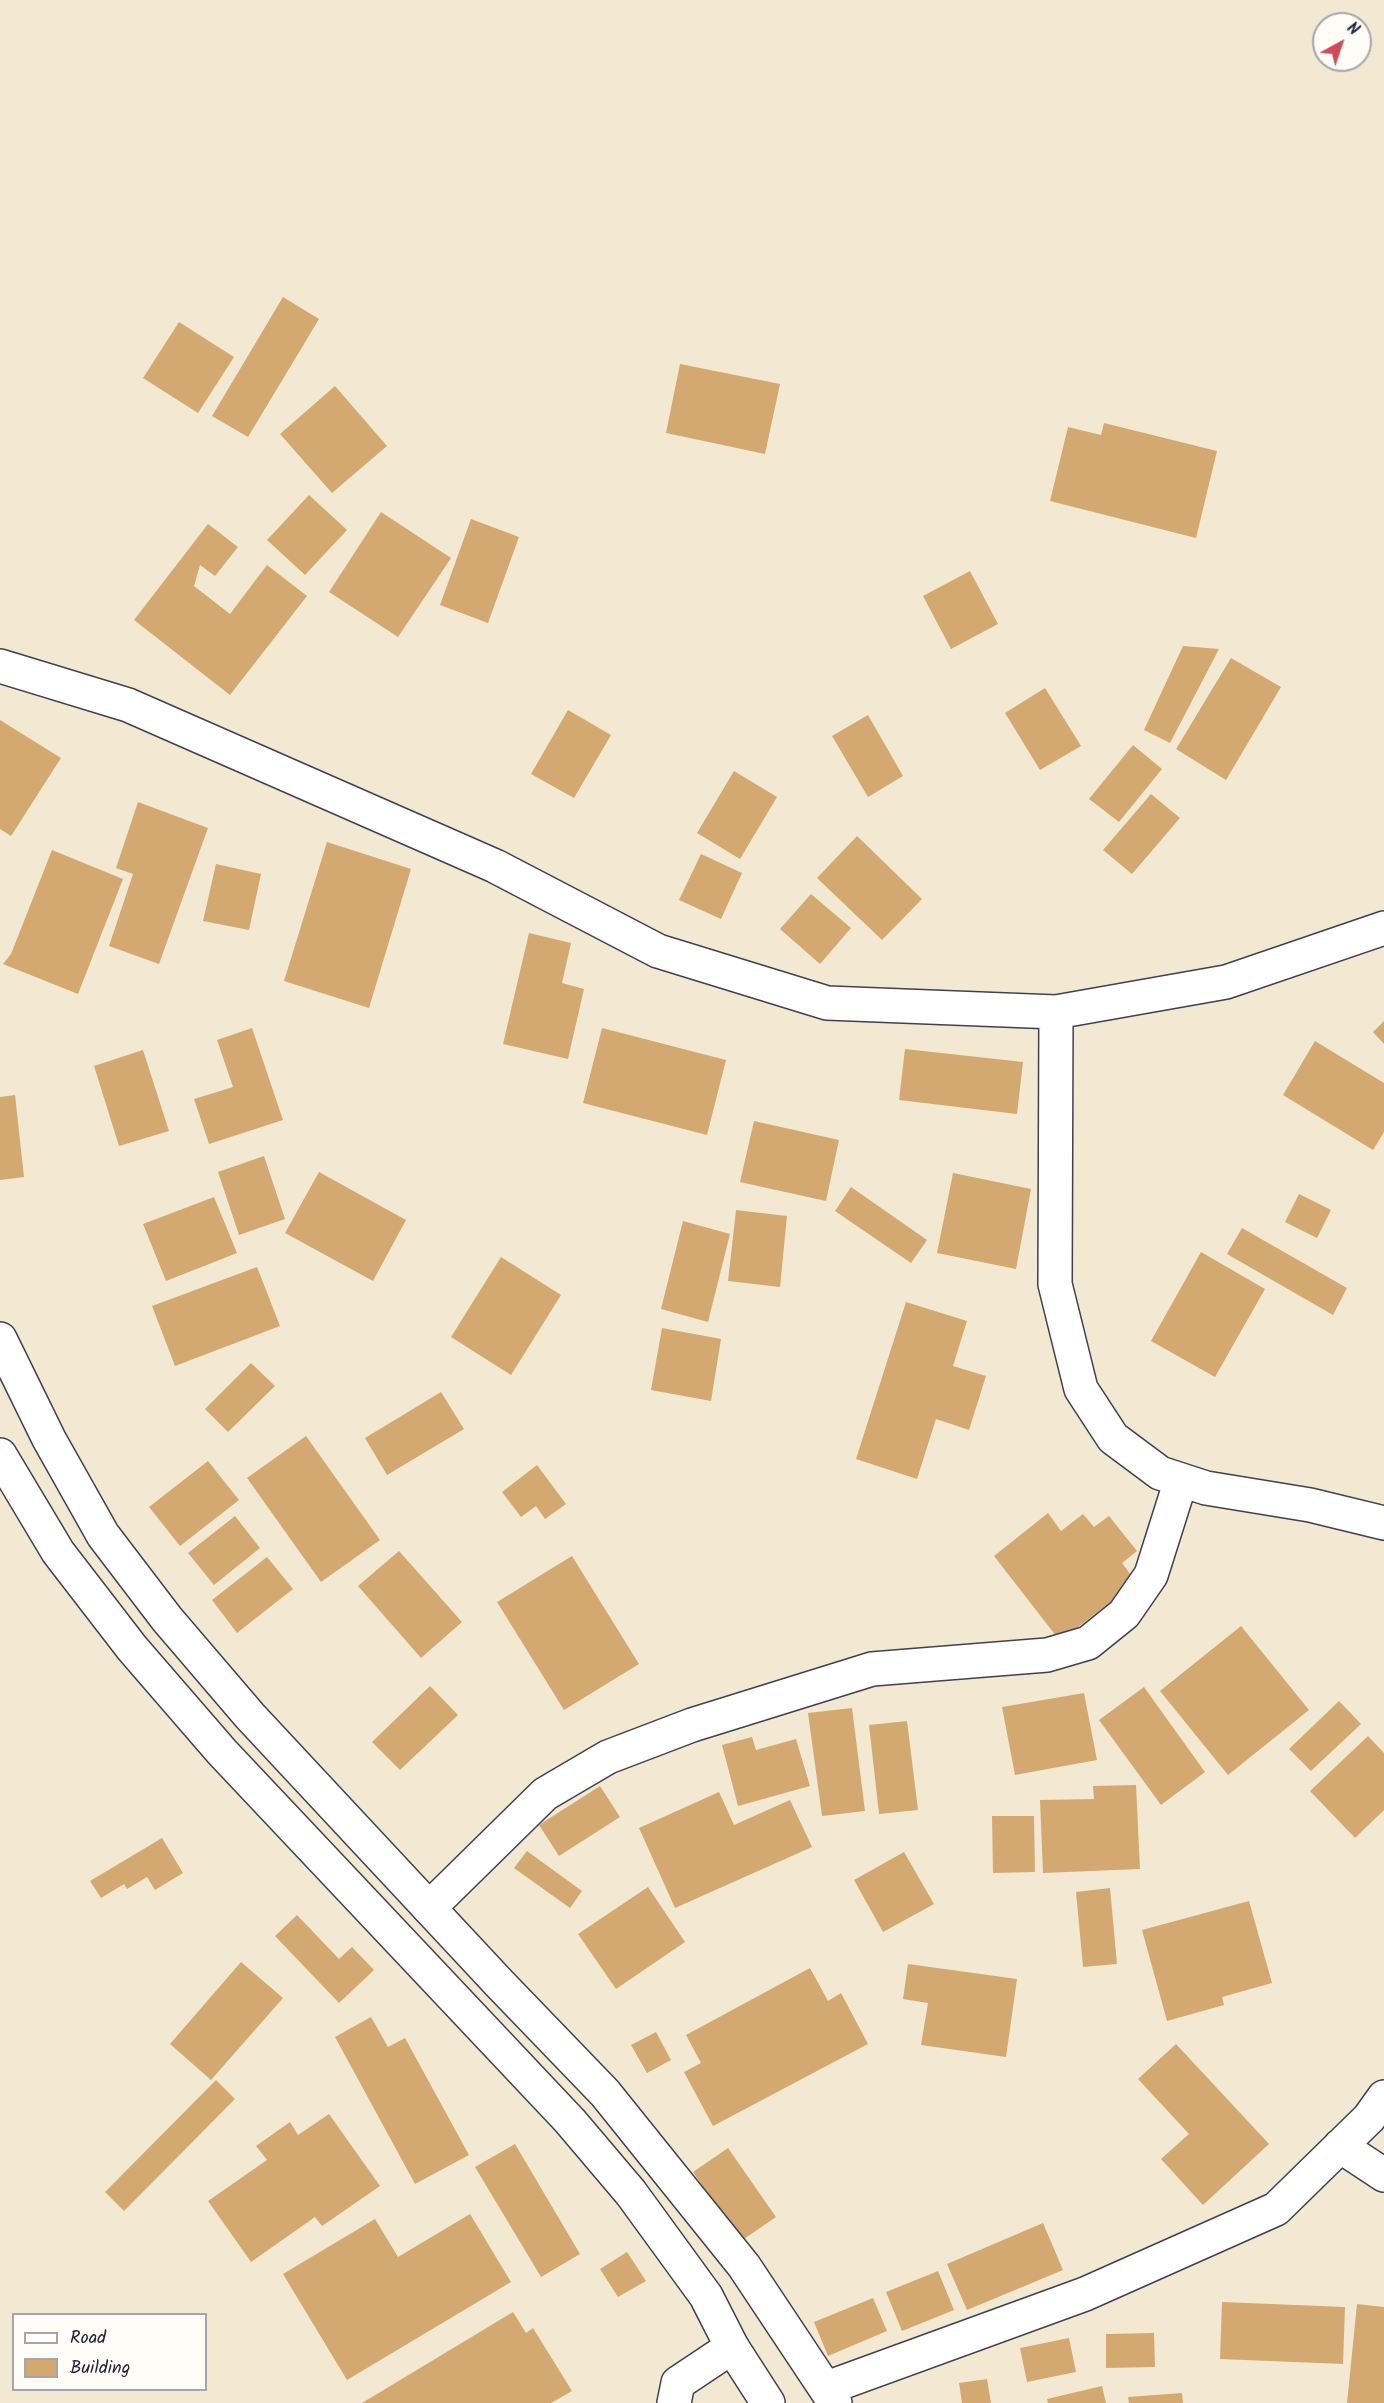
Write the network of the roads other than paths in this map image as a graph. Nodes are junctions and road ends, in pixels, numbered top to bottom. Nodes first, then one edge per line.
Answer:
1 (0, 666) edge
2 (1384, 928) edge
3 (1056, 1012) junction
4 (0, 1339) edge
5 (0, 1455) edge
6 (1180, 1480) junction
7 (1384, 1523) edge
8 (429, 1908) junction
9 (1384, 2097) edge
10 (1340, 2145) junction
11 (1384, 2175) edge
12 (732, 2347) junction
13 (831, 2395) edge
14 (674, 2403) edge
15 (768, 2403) edge

1 - 3 street
2 - 3 street
3 - 6 street
4 - 8 street
5 - 12 street
6 - 7 street
6 - 8 street
8 - 13 street
9 - 10 street
10 - 11 street
10 - 13 street
12 - 14 street
12 - 15 street

